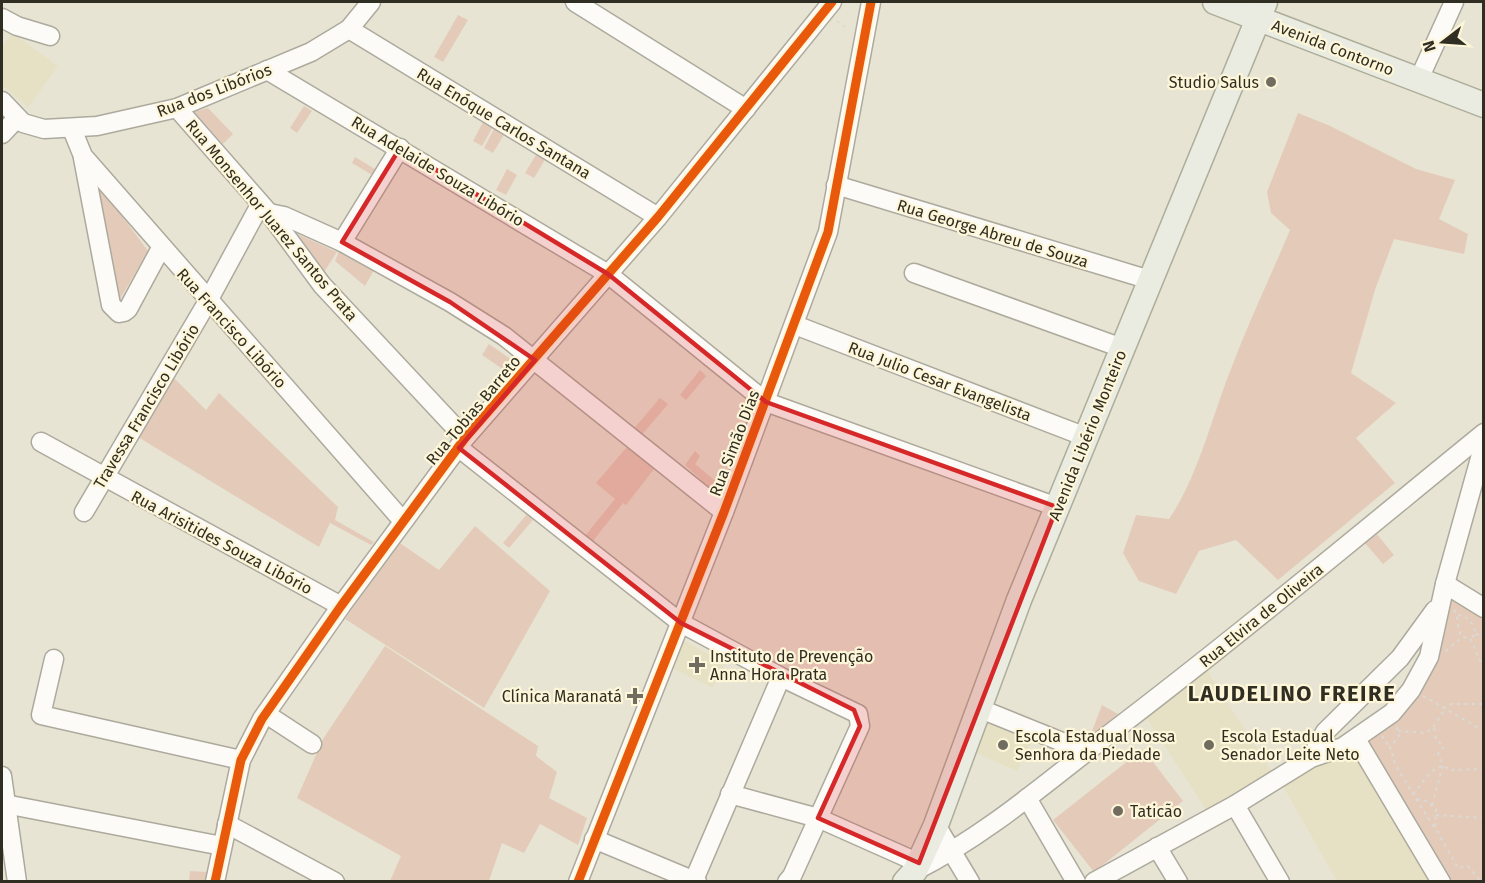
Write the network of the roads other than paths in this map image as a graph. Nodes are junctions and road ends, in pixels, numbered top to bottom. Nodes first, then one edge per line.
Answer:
1 (371, 2) edge
2 (575, 2) edge
3 (871, 2) edge
4 (1215, 2) edge
5 (1454, 2) edge
6 (827, 7) edge
7 (1262, 10) edge
8 (2, 18) edge
9 (349, 29) junction
10 (50, 36) dead end
11 (267, 70) junction
12 (1419, 79) junction
13 (2, 100) edge
14 (1484, 105) edge
15 (177, 108) junction
16 (746, 109) junction
17 (17, 118) junction
18 (72, 129) junction
19 (2, 134) edge
20 (400, 148) junction
21 (82, 156) junction
22 (836, 185) junction
23 (265, 209) junction
24 (658, 217) junction
25 (342, 242) junction
26 (161, 248) junction
27 (914, 273) dead end
28 (608, 274) junction
29 (1150, 280) junction
30 (208, 301) junction
31 (795, 325) junction
32 (1122, 348) junction
33 (535, 360) junction
34 (766, 402) junction
35 (1484, 433) edge
36 (1086, 437) junction
37 (41, 442) dead end
38 (462, 443) junction
39 (1484, 444) edge
40 (1480, 476) edge
41 (103, 477) junction
42 (1057, 507) junction
43 (84, 512) dead end
44 (724, 512) junction
45 (402, 520) junction
46 (1444, 589) junction
47 (341, 606) junction
48 (1484, 608) edge
49 (681, 623) junction
50 (54, 659) dead end
51 (781, 677) junction
52 (978, 708) junction
53 (266, 714) junction
54 (1356, 739) junction
55 (312, 744) dead end
56 (1327, 745) junction
57 (1087, 752) junction
58 (241, 760) junction
59 (2, 776) edge
60 (730, 794) junction
61 (1027, 798) junction
62 (4, 804) junction
63 (1235, 805) junction
64 (818, 818) junction
65 (227, 824) junction
66 (936, 825) junction
67 (594, 839) junction
68 (222, 846) junction
69 (1158, 847) junction
70 (952, 852) junction
71 (913, 872) edge
72 (695, 881) edge
73 (16, 882) edge
74 (215, 882) edge
75 (335, 882) edge
76 (578, 882) edge
77 (787, 882) edge
78 (970, 882) edge
79 (1077, 882) edge
80 (1094, 882) edge
81 (1178, 882) edge
82 (1280, 882) edge
83 (1441, 882) edge

1 - 9 street, Rua dos Libórios
2 - 16 street
3 - 22 street, Rua Simão Dias
4 - 7 main road, Avenida Contorno
5 - 12 street
6 - 16 street, Rua Tobias Barreto
7 - 12 main road, Avenida Contorno
7 - 29 main road, Avenida Libério Monteiro
8 - 10 street
9 - 11 street, Rua dos Libórios
9 - 24 street, Rua Enóque Carlos Santana
11 - 15 street, Rua dos Libórios
11 - 20 street, Rua Adelaide Souza Libório
12 - 14 main road, Avenida Contorno
13 - 17 street
15 - 18 street, Rua dos Libórios
15 - 23 street, Rua Monsenhor Juarez Santos Prata
16 - 24 street, Rua Tobias Barreto
17 - 18 street, Rua dos Libórios
17 - 19 street
18 - 21 street, Rua Francisco Libório
20 - 25 street
20 - 28 street, Rua Adelaide Souza Libório
21 - 26 street, Rua Francisco Libório
21 - 26 street
22 - 29 street, Rua George Abreu de Souza
22 - 31 street, Rua Simão Dias
23 - 25 street
23 - 30 street, Travessa Francisco Libório
23 - 38 street, Rua Monsenhor Juarez Santos Prata
24 - 28 street, Rua Tobias Barreto
25 - 33 street
26 - 30 street, Rua Francisco Libório
27 - 32 street
28 - 33 street, Rua Tobias Barreto
28 - 34 street, Rua Adelaide Souza Libório
29 - 32 main road, Avenida Libério Monteiro
30 - 41 street, Travessa Francisco Libório
30 - 45 street, Rua Francisco Libório
31 - 34 street, Rua Simão Dias
31 - 36 street, Rua Julio Cesar Evangelista
32 - 36 main road, Avenida Libério Monteiro
33 - 38 street, Rua Tobias Barreto
33 - 44 street
34 - 42 street, Rua Adelaide Souza Libório
34 - 44 street, Rua Simão Dias
35 - 57 street, Rua Elvira de Oliveira
36 - 42 main road, Avenida Libério Monteiro
37 - 41 street, Rua Arisitides Souza Libório
38 - 45 street, Rua Tobias Barreto
38 - 49 street, Rua Monsenhor Juarez Santos Prata
39 - 40 street
40 - 46 street
41 - 43 street, Travessa Francisco Libório
41 - 47 street, Rua Arisitides Souza Libório
42 - 52 main road, Avenida Libério Monteiro
44 - 49 street, Rua Simão Dias
45 - 47 street, Rua Tobias Barreto
46 - 48 street
46 - 54 street
46 - 56 street
47 - 53 street, Rua Tobias Barreto
49 - 51 street, Rua Monsenhor Juarez Santos Prata
49 - 67 street, Rua Simão Dias
50 - 58 street
51 - 60 street
51 - 64 street, Rua Monsenhor Juarez Santos Prata
52 - 57 street
52 - 66 main road, Avenida Libério Monteiro
53 - 55 street
53 - 58 street, Rua Tobias Barreto
54 - 56 street
54 - 83 street
56 - 63 street
57 - 61 street, Rua Elvira de Oliveira
58 - 65 street, Rua Tobias Barreto
59 - 62 street
60 - 64 street
60 - 72 street
61 - 70 street, Rua Elvira de Oliveira
61 - 79 street
62 - 68 street
62 - 73 street
63 - 69 street
63 - 82 street
64 - 71 street
64 - 77 street
65 - 68 street, Rua Tobias Barreto
65 - 75 street
66 - 70 street
66 - 71 main road, Avenida Libério Monteiro
67 - 72 street
67 - 76 street, Rua Simão Dias
68 - 74 street, Rua Tobias Barreto
69 - 80 street
69 - 81 street
70 - 71 street, Rua Elvira de Oliveira
70 - 78 street

